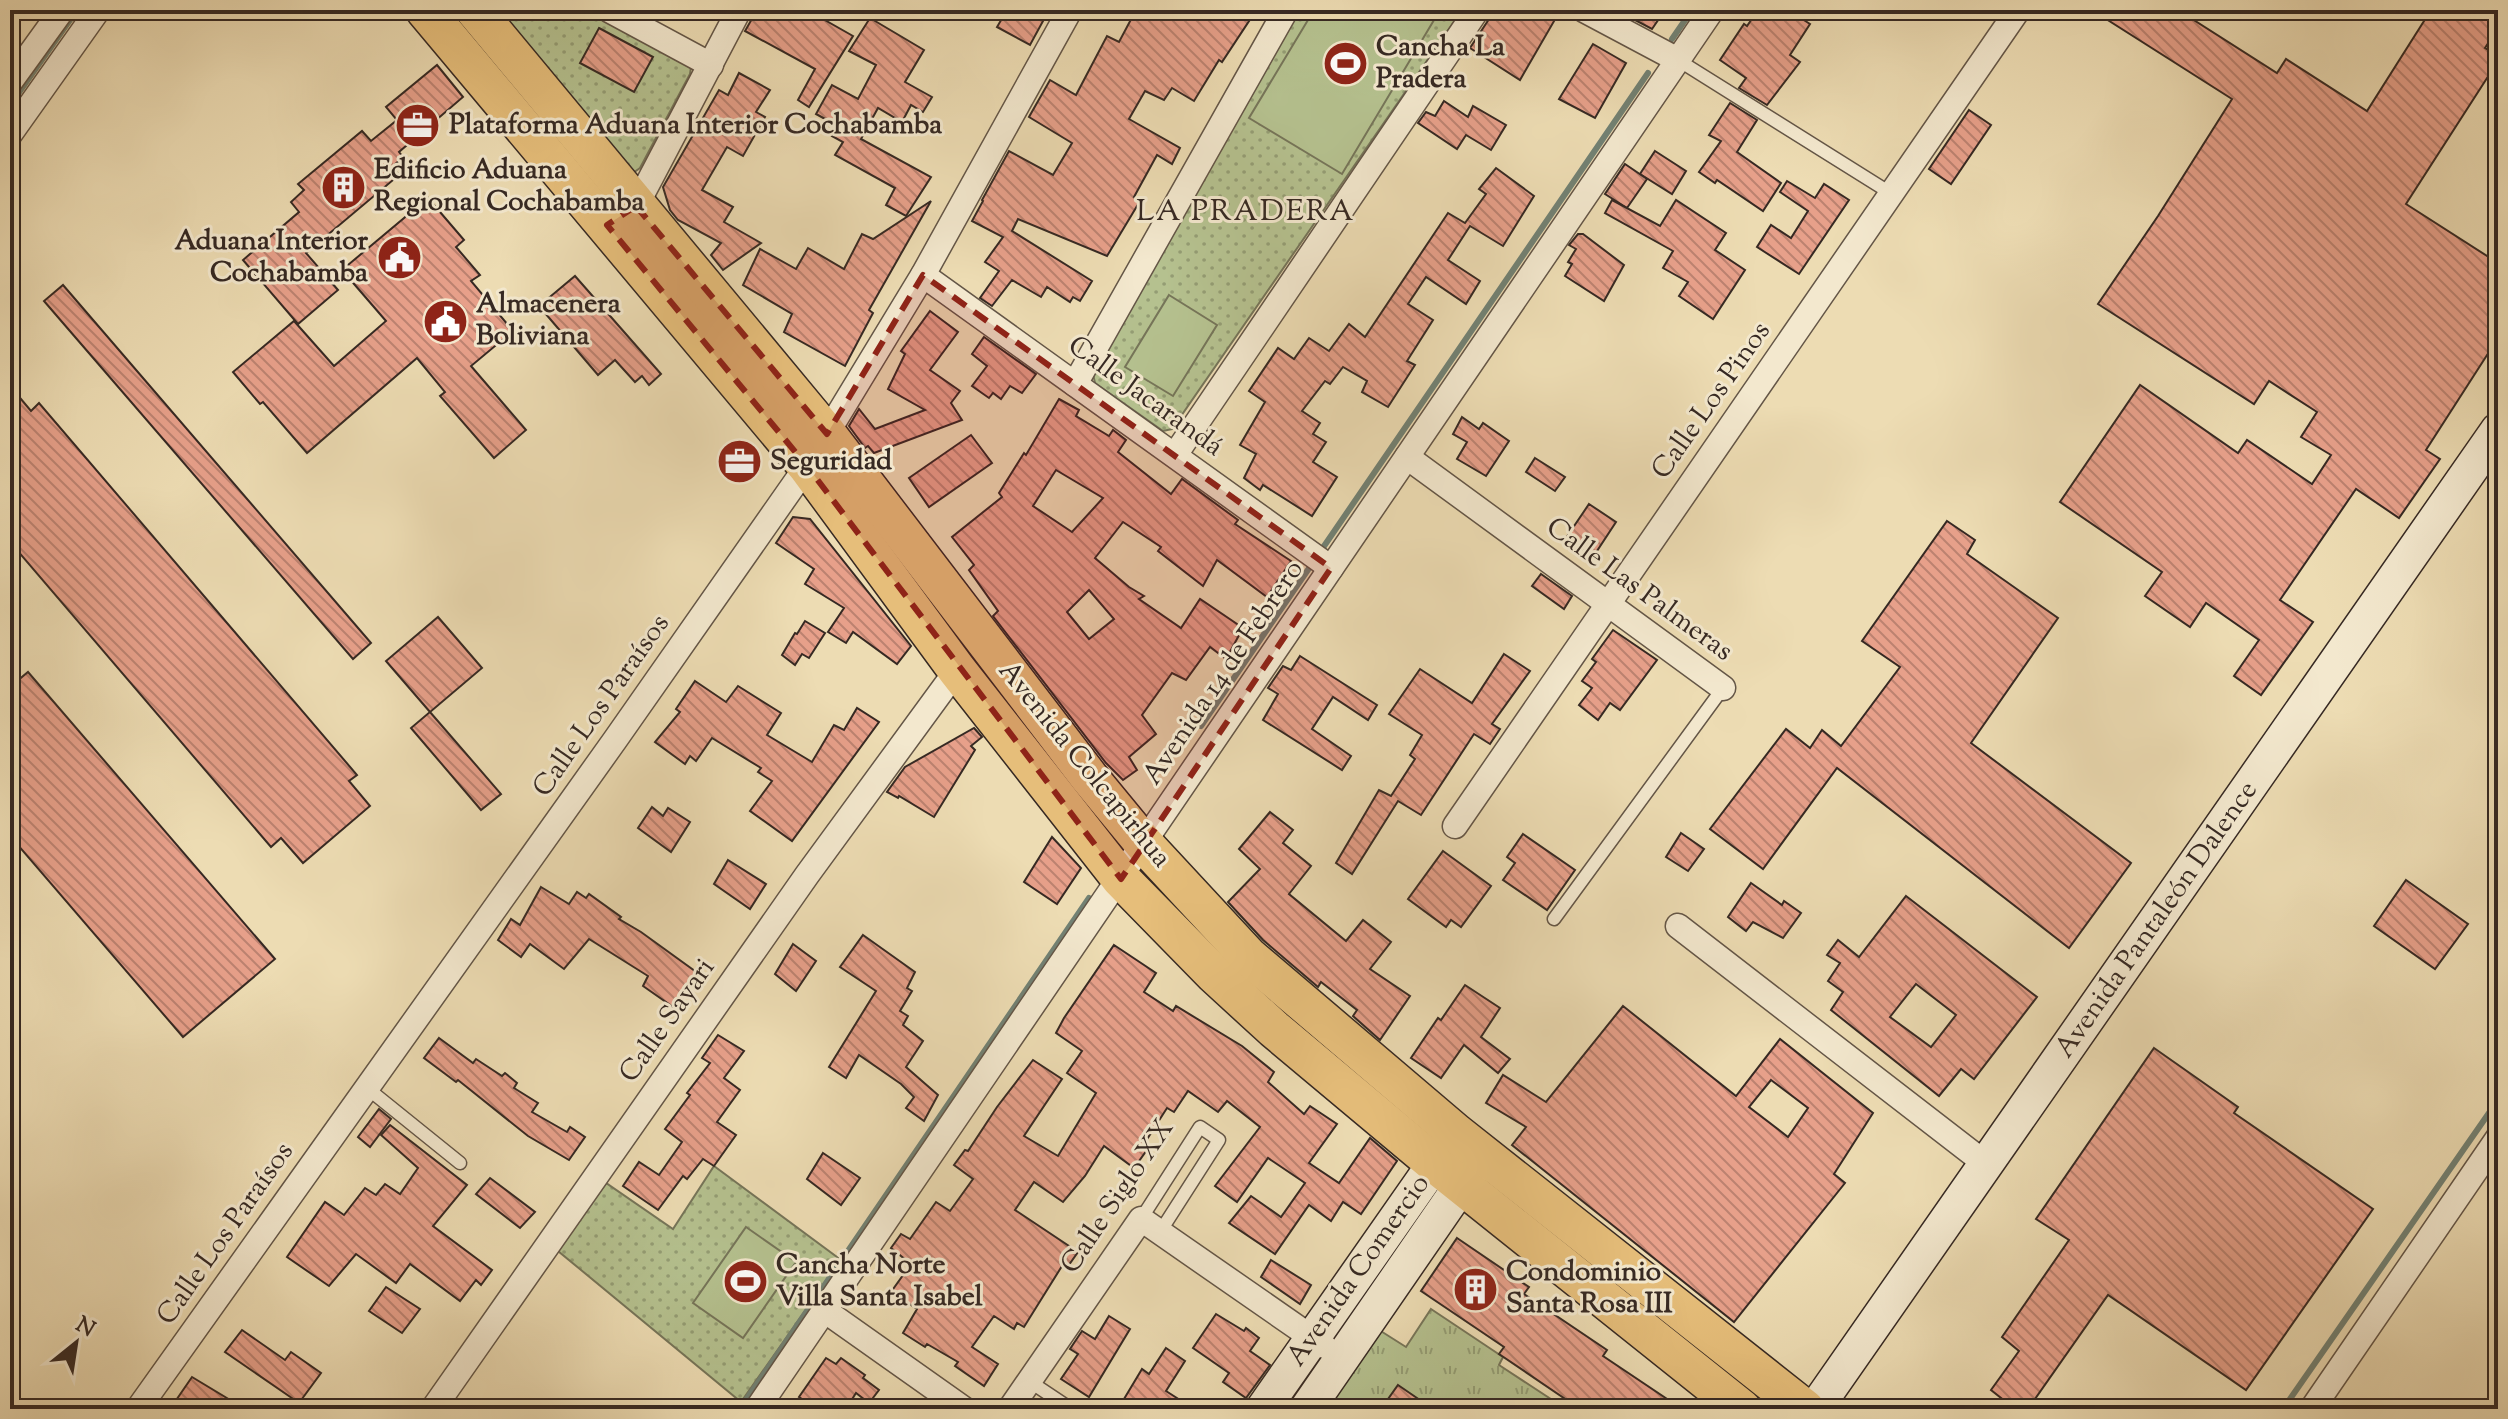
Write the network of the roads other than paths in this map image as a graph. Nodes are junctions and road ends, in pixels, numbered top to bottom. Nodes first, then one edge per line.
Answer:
1 (62, 10) edge
2 (98, 10) edge
3 (425, 10) edge
4 (475, 10) edge
5 (609, 10) edge
6 (739, 10) edge
7 (1070, 10) edge
8 (1286, 10) edge
9 (1477, 10) edge
10 (1584, 10) edge
11 (1712, 10) edge
12 (2018, 10) edge
13 (1678, 60) junction
14 (711, 65) junction
15 (10, 82) edge
16 (10, 134) edge
17 (1893, 194) junction
18 (622, 215) junction
19 (923, 275) junction
20 (1075, 384) junction
21 (2498, 430) edge
22 (827, 434) junction
23 (1175, 455) junction
24 (1407, 457) junction
25 (807, 466) junction
26 (1331, 568) junction
27 (1608, 604) junction
28 (957, 670) junction
29 (1723, 688) joint
30 (1455, 826) dead end
31 (1145, 845) junction
32 (1121, 879) junction
33 (1554, 919) dead end
34 (1678, 926) dead end
35 (367, 1088) junction
36 (2498, 1138) edge
37 (1459, 1159) junction
38 (460, 1163) dead end
39 (1986, 1164) junction
40 (1150, 1226) junction
41 (824, 1310) junction
42 (1312, 1337) junction
43 (1342, 1359) junction
44 (1029, 1381) junction
45 (138, 1409) edge
46 (433, 1409) edge
47 (757, 1409) edge
48 (964, 1409) edge
49 (1010, 1409) edge
50 (1071, 1409) edge
51 (1263, 1409) edge
52 (1307, 1409) edge
53 (1742, 1409) edge
54 (1805, 1409) edge
55 (1815, 1409) edge
56 (2312, 1409) edge

1 - 15 street
2 - 16 street
3 - 18 main road, Avenida Colcapirhua
4 - 18 main road, Avenida Colcapirhua
5 - 14 street
6 - 14 street
7 - 19 street, Calle Los Paraísos
8 - 20 street
9 - 23 street
10 - 13 street
11 - 13 street, Avenida 14 de Febrero
12 - 17 street, Calle Los Pinos
13 - 17 lane
13 - 24 street, Avenida 14 de Febrero
14 - 18 street
17 - 27 street, Calle Los Pinos
18 - 22 main road, Avenida Colcapirhua
18 - 25 main road, Avenida Colcapirhua
19 - 20 street, Calle Jacarandá
19 - 22 street, Calle Los Paraísos
20 - 23 street, Calle Jacarandá
21 - 39 main road, Avenida Pantaleón Dalence
22 - 25 street, Calle Los Paraísos
22 - 31 main road, Avenida Colcapirhua
23 - 26 street, Calle Jacarandá
24 - 26 street, Avenida 14 de Febrero
24 - 27 street, Calle Las Palmeras
25 - 28 main road, Avenida Colcapirhua
25 - 35 street, Calle Los Paraísos
26 - 31 street, Avenida 14 de Febrero
27 - 29 street, Calle Las Palmeras
27 - 30 street, Calle Los Pinos
28 - 32 main road, Avenida Colcapirhua
28 - 46 street, Calle Sayari
29 - 33 lane, Calle Las Palmeras
31 - 32 street, Avenida 14 de Febrero
31 - 37 main road, Avenida Colcapirhua
32 - 37 main road, Avenida Colcapirhua
32 - 41 street, Avenida 14 de Febrero
34 - 39 street
35 - 38 lane
35 - 45 street, Calle Los Paraísos
36 - 56 street
37 - 42 main road, Avenida Comercio
37 - 43 main road, Avenida Comercio
37 - 53 main road, Avenida Colcapirhua
37 - 54 main road, Avenida Colcapirhua
39 - 55 main road, Avenida Pantaleón Dalence
40 - 40 lane, Calle Siglo XX
40 - 42 street
40 - 44 street, Calle Siglo XX
41 - 47 street, Avenida 14 de Febrero
41 - 48 street
42 - 43 street
42 - 51 main road, Avenida Comercio
43 - 52 main road, Avenida Comercio
44 - 49 street, Calle Siglo XX
44 - 50 lane

